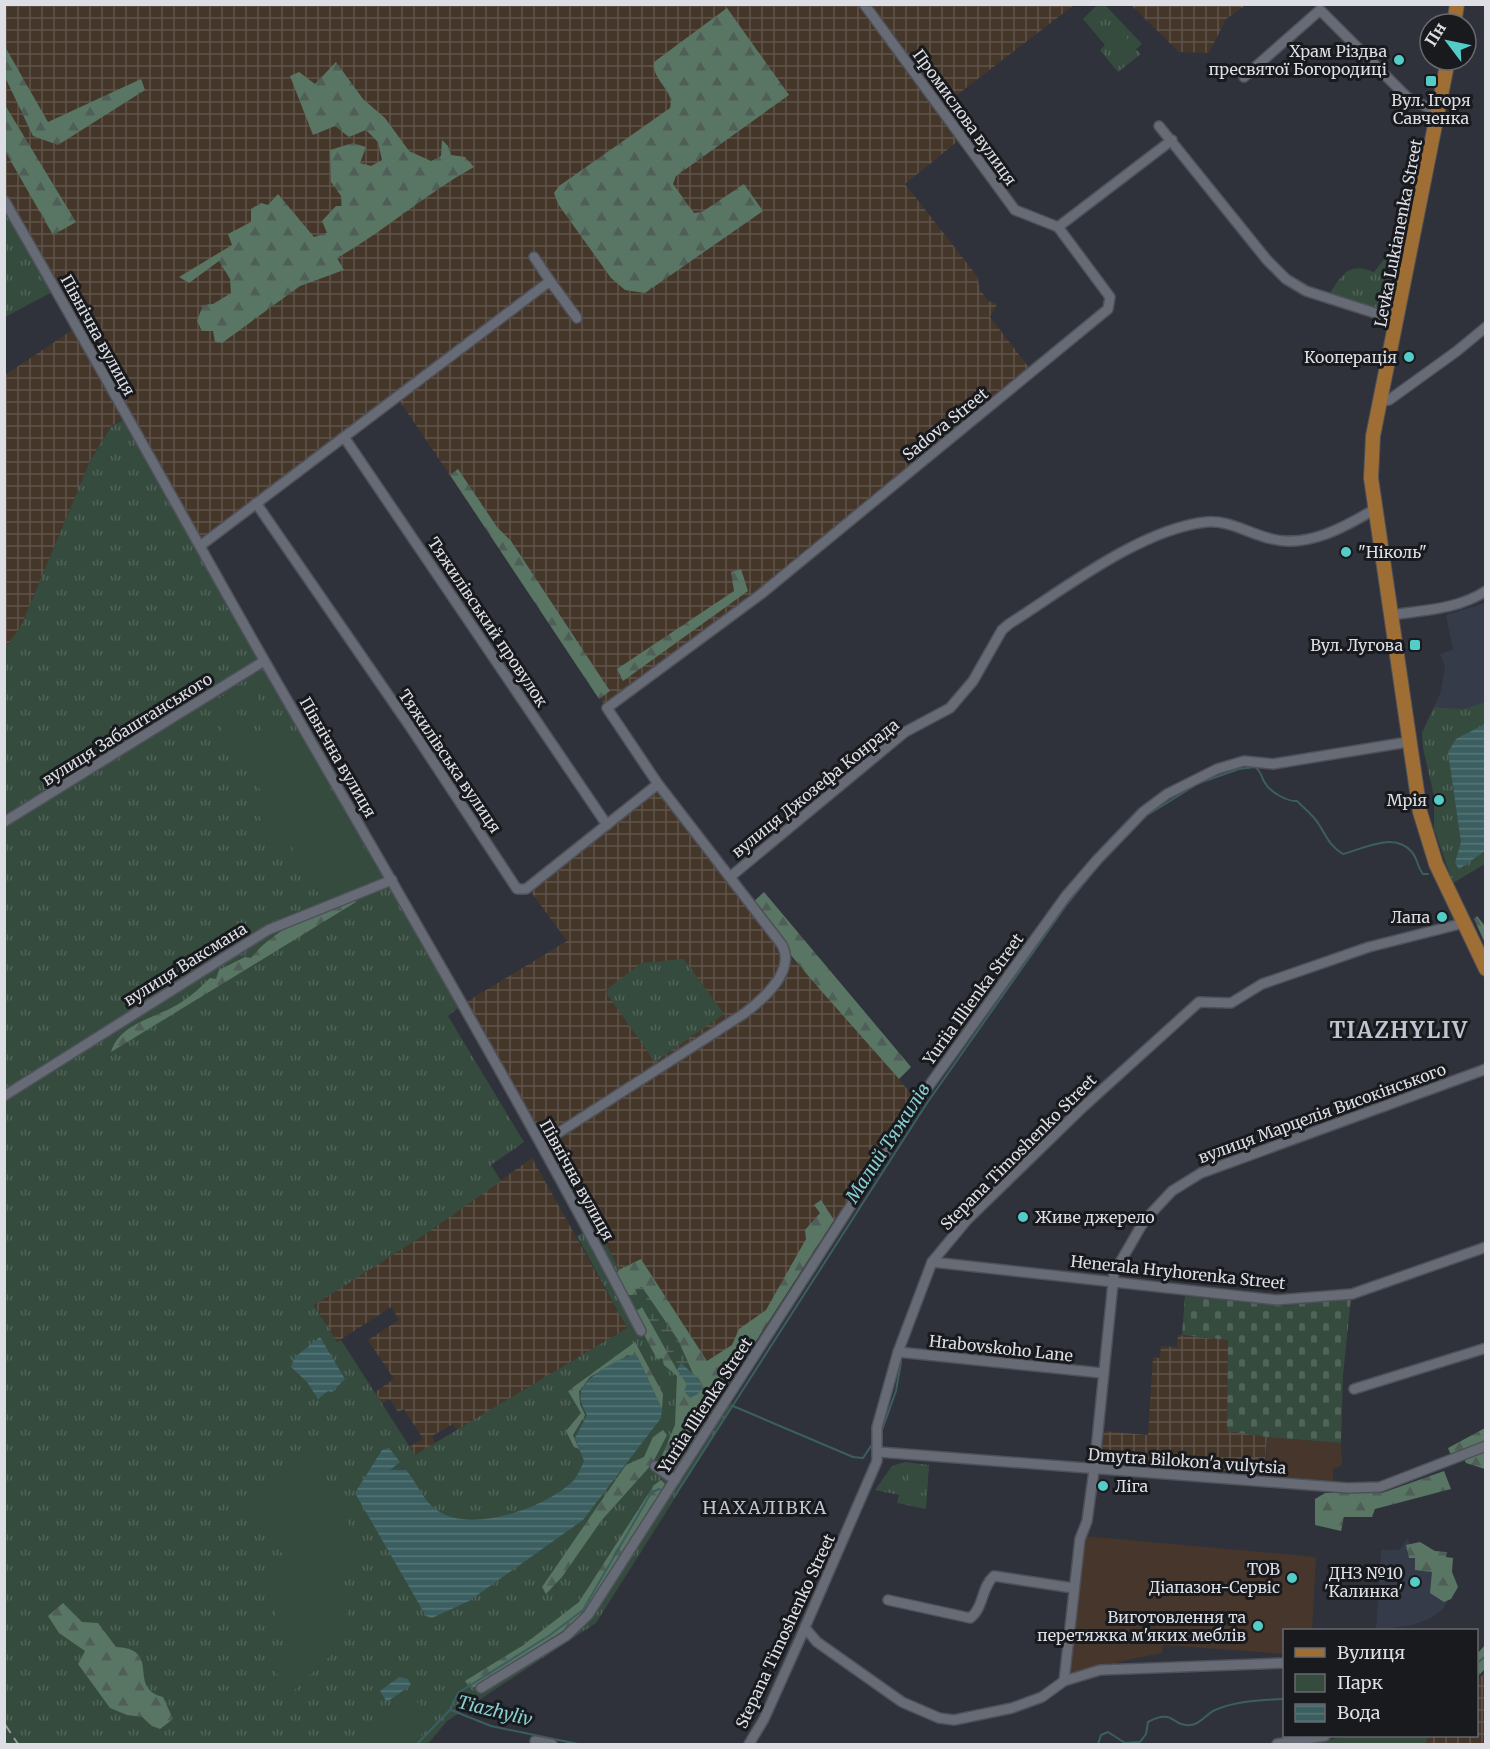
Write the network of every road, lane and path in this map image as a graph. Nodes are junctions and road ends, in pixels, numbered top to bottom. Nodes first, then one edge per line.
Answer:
1 (864, 4) edge
2 (1446, 72) edge
3 (1244, 76) dead end
4 (1438, 112) junction
5 (1160, 126) dead end
6 (1172, 140) junction
7 (4, 200) edge
8 (1058, 227) junction
9 (534, 257) dead end
10 (550, 281) junction
11 (577, 318) dead end
12 (1397, 320) junction
13 (1485, 327) edge
14 (1380, 402) junction
15 (344, 437) junction
16 (256, 503) junction
17 (1375, 509) junction
18 (200, 546) junction
19 (1485, 591) edge
20 (1390, 615) junction
21 (264, 661) junction
22 (1408, 742) junction
23 (658, 784) junction
24 (4, 822) edge
25 (607, 825) junction
26 (730, 877) junction
27 (392, 880) junction
28 (1464, 923) junction
29 (1485, 969) edge
30 (1485, 1070) edge
31 (4, 1096) edge
32 (541, 1144) junction
33 (1485, 1247) edge
34 (932, 1262) junction
35 (1113, 1280) junction
36 (640, 1331) dead end
37 (1485, 1348) edge
38 (898, 1352) junction
39 (1102, 1373) junction
40 (1354, 1389) dead end
41 (1485, 1446) edge
42 (879, 1452) junction
43 (654, 1466) dead end
44 (1094, 1470) junction
45 (675, 1480) junction
46 (1073, 1588) junction
47 (888, 1600) dead end
48 (805, 1628) junction
49 (1283, 1664) edge
50 (1064, 1681) junction
51 (481, 1688) dead end
52 (1319, 1737) edge
53 (535, 1741) dead end
54 (552, 1744) edge
55 (749, 1744) edge
56 (1277, 1744) edge

1 - 8 street, Промислова вулиця
2 - 4 main road, Levka Lukianenka Street
3 - 4 street
4 - 12 main road, Levka Lukianenka Street
5 - 6 street
6 - 8 street
6 - 12 street
7 - 18 street, Північна вулиця
8 - 23 street, Sadova Street
9 - 10 street
10 - 11 street
10 - 15 street
12 - 14 main road, Levka Lukianenka Street
13 - 14 street
14 - 17 main road, Levka Lukianenka Street
15 - 16 street
15 - 25 street, Тяжилівський провулок
16 - 18 street
16 - 25 street, Тяжилівська вулиця
17 - 20 main road, Levka Lukianenka Street
17 - 26 street, вулиця Джозефа Конрада
18 - 21 street, Північна вулиця
19 - 20 street
20 - 22 main road, Levka Lukianenka Street
21 - 24 street, вулиця Забаштанського
21 - 27 street, Північна вулиця
22 - 28 main road, Levka Lukianenka Street
22 - 45 street, Yuriia Illienka Street
23 - 25 street, Тяжилівська вулиця
23 - 26 street
26 - 32 street
27 - 31 street, вулиця Ваксмана
27 - 32 street, Північна вулиця
28 - 29 main road, Levka Lukianenka Street
28 - 34 street, Stepana Timoshenko Street
30 - 35 street, вулиця Марцелія Високінського
32 - 36 street, Північна вулиця
33 - 35 street, Henerala Hryhorenka Street
34 - 35 street, Henerala Hryhorenka Street
34 - 38 street, Stepana Timoshenko Street
35 - 39 street, вулиця Марцелія Високінського
37 - 40 street
38 - 39 street, Hrabovskoho Lane
38 - 42 street, Stepana Timoshenko Street
39 - 44 street, вулиця Марцелія Високінського
41 - 44 street, Dmytra Bilokon'a vulytsia
42 - 44 street, Dmytra Bilokon'a vulytsia
42 - 48 street, Stepana Timoshenko Street
43 - 45 street
44 - 46 street, вулиця Марцелія Високінського
45 - 51 street, Yuriia Illienka Street
46 - 47 street
46 - 50 street, вулиця Марцелія Високінського
48 - 50 street
48 - 55 street, Stepana Timoshenko Street
49 - 50 street
52 - 56 street
53 - 54 street

